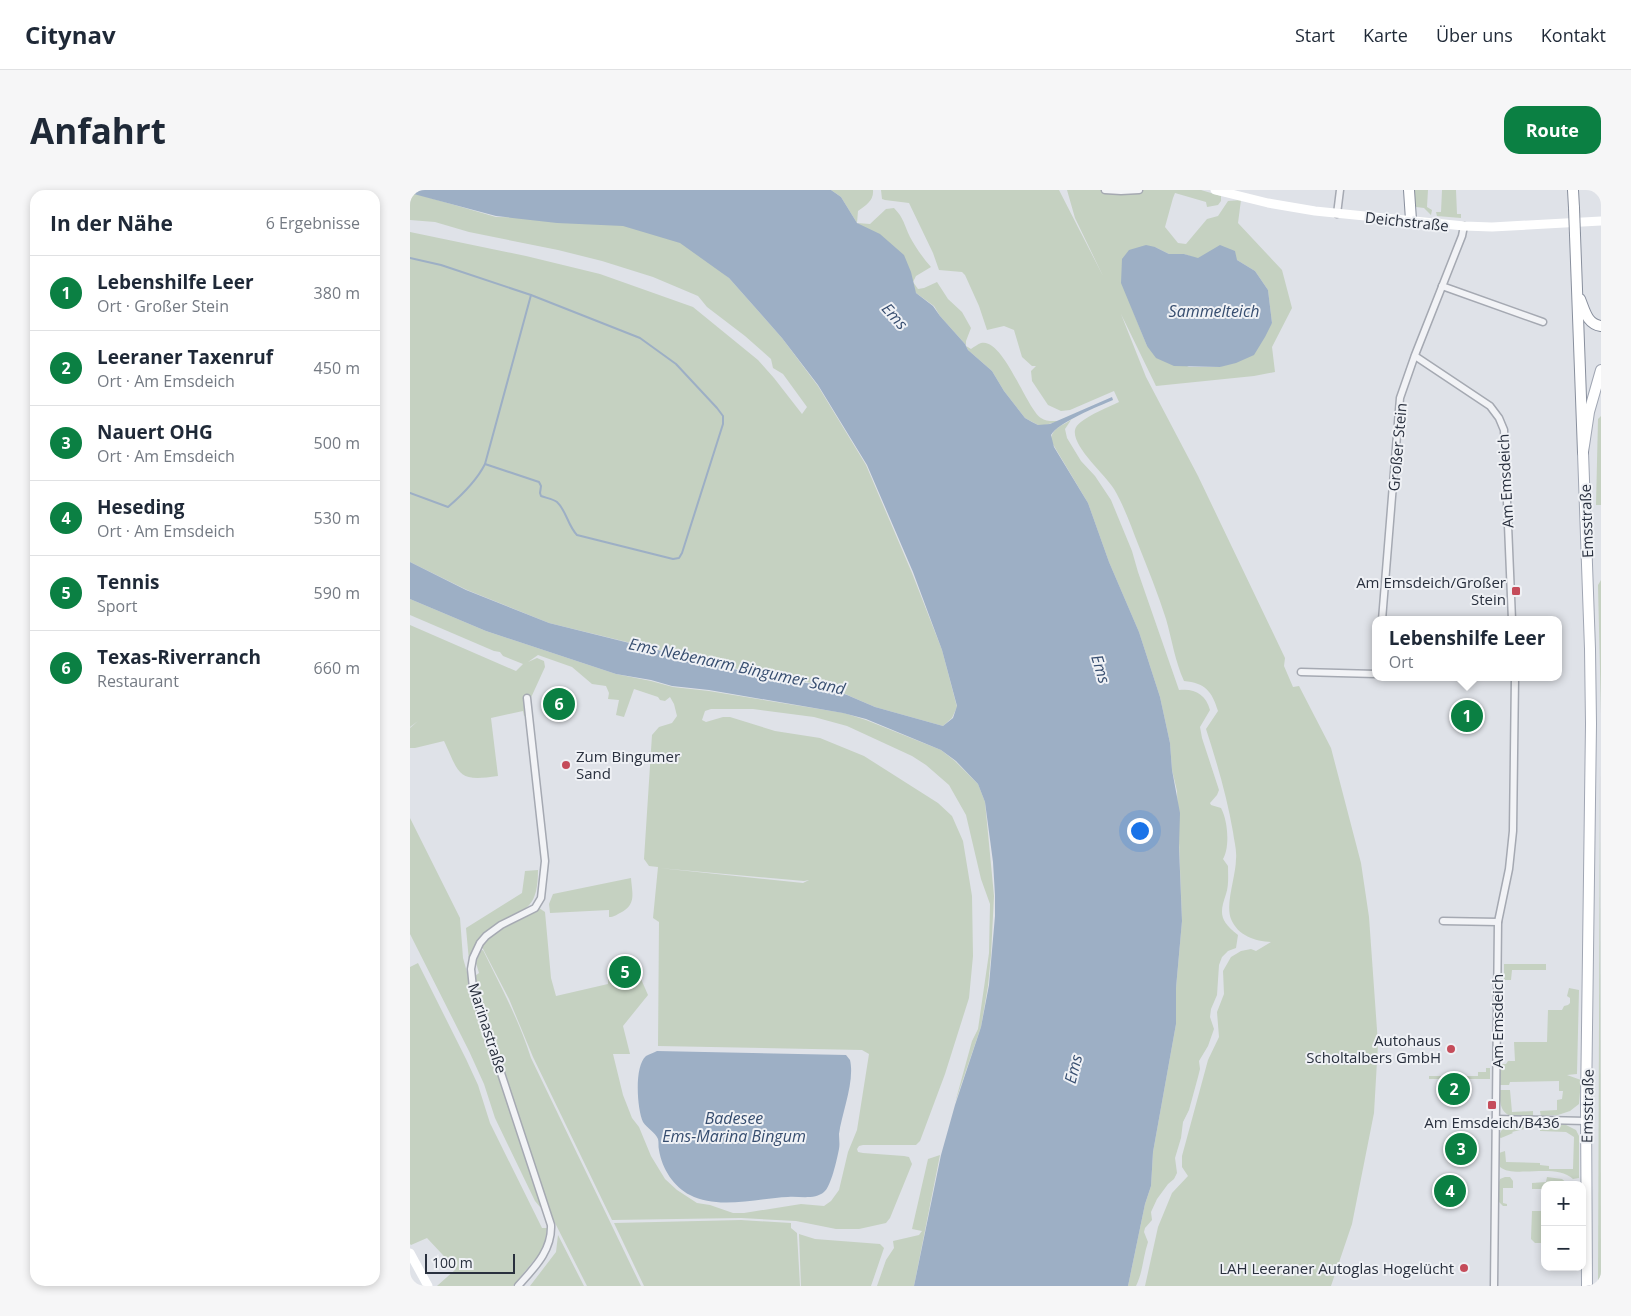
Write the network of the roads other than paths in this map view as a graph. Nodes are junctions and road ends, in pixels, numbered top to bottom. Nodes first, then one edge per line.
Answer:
1 (1105, 190) edge
2 (1140, 190) edge
3 (1215, 190) edge
4 (1340, 190) edge
5 (1408, 190) edge
6 (1574, 190) edge
7 (1337, 214) junction
8 (1411, 220) junction
9 (1601, 222) edge
10 (1464, 226) junction
11 (1442, 286) junction
12 (1576, 290) junction
13 (1543, 322) dead end
14 (1601, 326) edge
15 (1415, 356) junction
16 (1601, 370) edge
17 (1584, 452) junction
18 (1382, 616) edge
19 (1512, 616) edge
20 (1301, 672) dead end
21 (1372, 674) edge
22 (1515, 681) edge
23 (527, 698) dead end
24 (1443, 921) dead end
25 (1498, 922) junction
26 (1496, 1119) junction
27 (1586, 1121) junction
28 (410, 1253) edge
29 (428, 1286) edge
30 (518, 1286) edge
31 (1494, 1286) edge
32 (1587, 1286) edge

1 - 2 street
3 - 7 main road, Deichstraße
4 - 7 street
5 - 8 main road
6 - 12 main road, Emsstraße, bridge
7 - 8 main road, Deichstraße
8 - 10 main road, Deichstraße
9 - 10 main road, Deichstraße
10 - 11 street, Großer Stein
11 - 13 street
11 - 15 street, Großer Stein
12 - 14 main road
12 - 17 main road, Emsstraße
15 - 18 street, Großer Stein
15 - 19 street, Am Emsdeich
16 - 17 main road
17 - 27 main road, Emsstraße
20 - 21 street
22 - 25 street, Am Emsdeich
23 - 30 street, Marinastraße
24 - 25 street
25 - 26 street, Am Emsdeich
26 - 27 street
26 - 31 street, Am Emsdeich
27 - 32 main road, Emsstraße
28 - 29 main road

